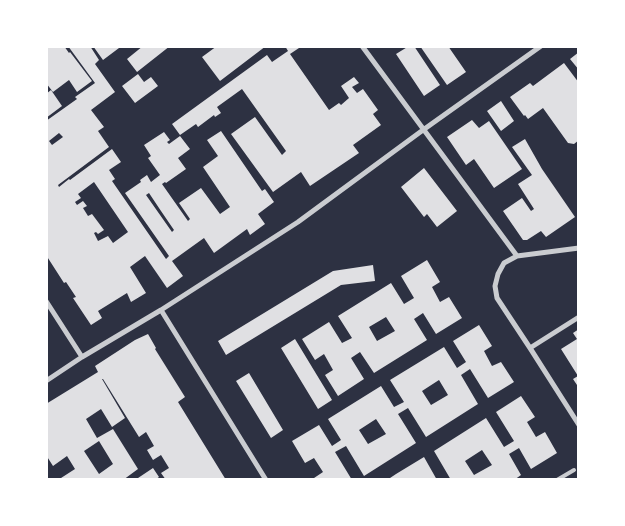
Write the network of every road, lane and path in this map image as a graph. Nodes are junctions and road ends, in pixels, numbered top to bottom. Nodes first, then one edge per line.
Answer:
1 (362, 46) edge
2 (541, 46) edge
3 (423, 130) junction
4 (579, 248) edge
5 (517, 256) junction
6 (46, 301) edge
7 (161, 310) junction
8 (579, 316) edge
9 (530, 348) junction
10 (82, 357) junction
11 (46, 381) edge
12 (579, 425) edge
13 (574, 470) dead end
14 (266, 480) edge
15 (557, 480) edge

1 - 3 street
2 - 3 street
3 - 5 street
3 - 7 street
4 - 5 street
5 - 9 street
6 - 10 street
7 - 10 street
7 - 14 street
8 - 9 street
9 - 12 street
10 - 11 street
13 - 15 lane

